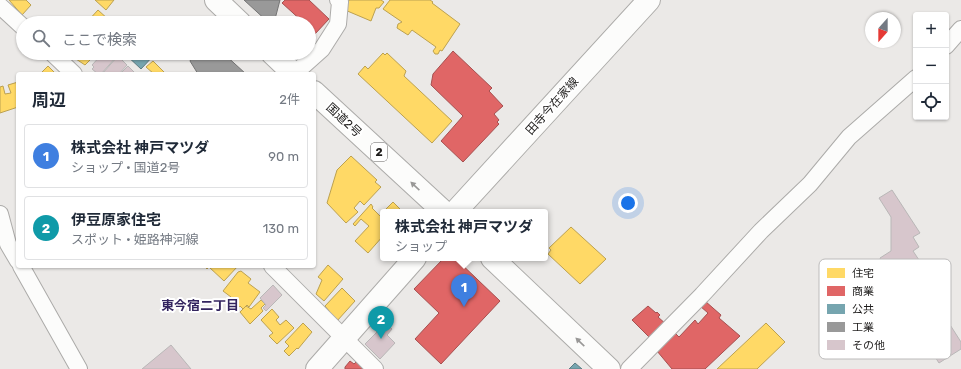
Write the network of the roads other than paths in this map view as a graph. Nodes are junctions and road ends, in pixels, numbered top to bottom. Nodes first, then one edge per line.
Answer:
1 (216, 0) edge
2 (338, 0) edge
3 (649, 0) edge
4 (0, 6) edge
5 (233, 16) edge
6 (16, 21) edge
7 (961, 29) edge
8 (949, 43) edge
9 (316, 54) edge
10 (59, 60) edge
11 (279, 60) edge
12 (310, 60) edge
13 (72, 72) edge
14 (292, 72) edge
15 (296, 72) edge
16 (913, 81) edge
17 (316, 94) edge
18 (441, 209) edge
19 (458, 209) edge
20 (0, 214) edge
21 (16, 258) edge
22 (412, 261) edge
23 (495, 261) edge
24 (22, 268) edge
25 (274, 268) edge
26 (344, 339) junction
27 (79, 369) edge
28 (316, 369) edge
29 (375, 369) edge
30 (609, 369) edge
31 (629, 369) edge

1 - 5 main road
2 - 9 street
3 - 19 main road, 田寺今在家線
4 - 6 street
7 - 8 street
10 - 13 street
11 - 14 main road
12 - 15 street
16 - 31 street
18 -> 17 main road, 国道2号 / 2
20 - 21 street
22 - 26 main road
30 -> 23 main road
24 - 27 street
25 - 26 street
26 - 28 main road
26 - 29 street

